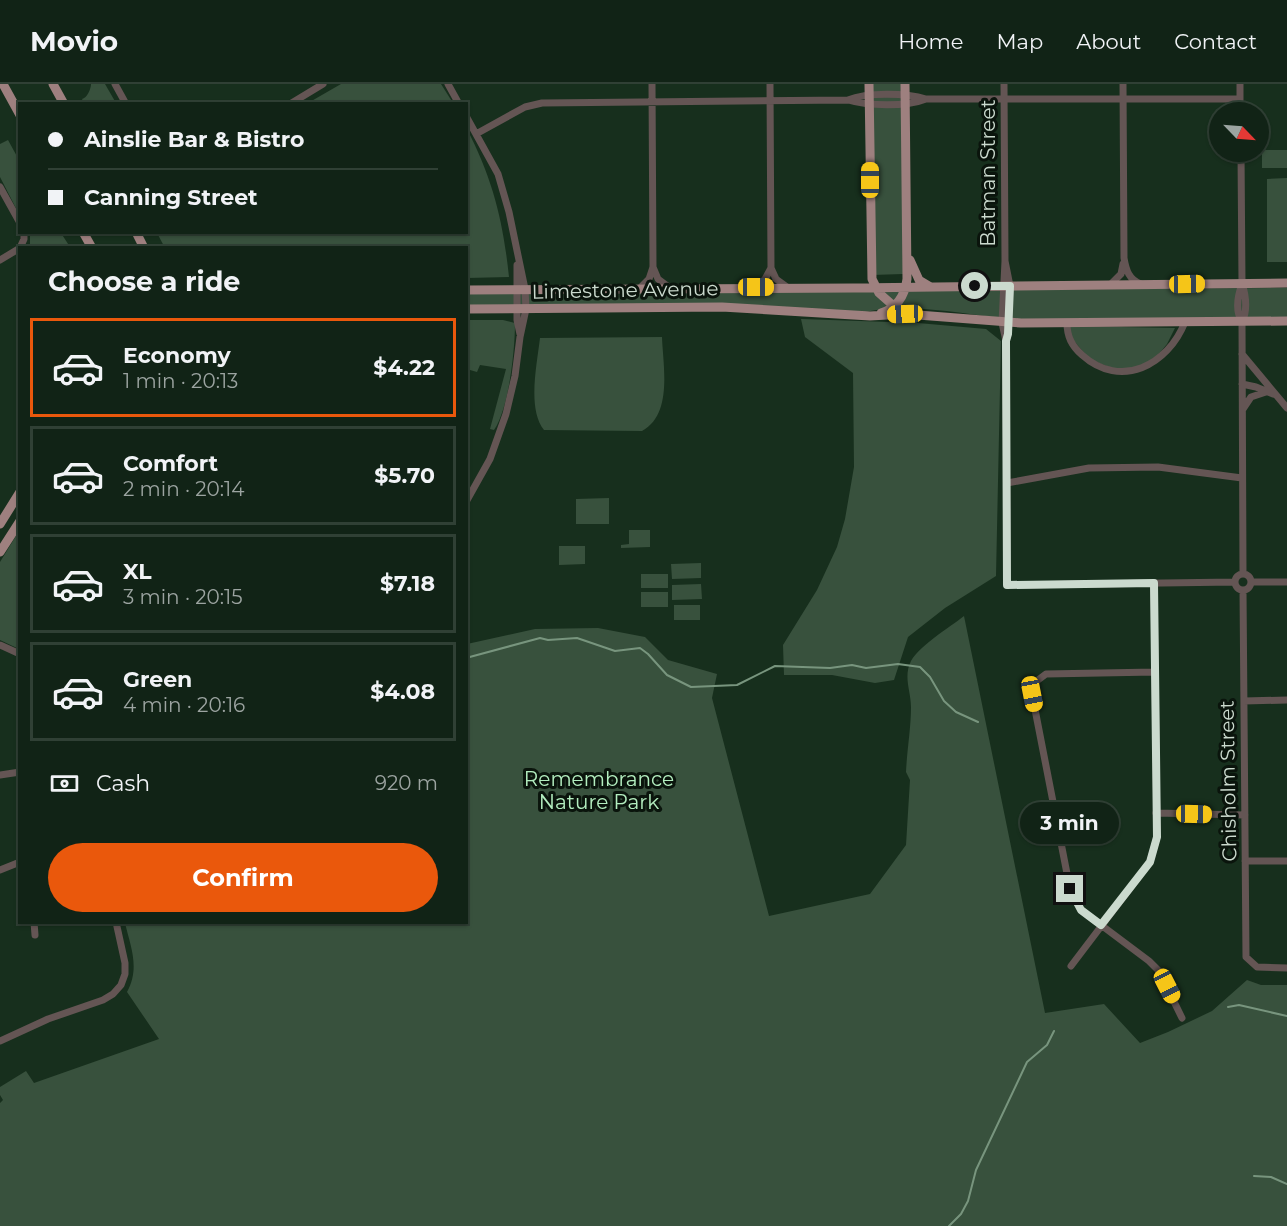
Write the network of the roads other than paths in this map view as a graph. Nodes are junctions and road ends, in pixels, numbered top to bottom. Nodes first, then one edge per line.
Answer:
1 (3, 84) edge
2 (53, 84) edge
3 (115, 84) edge
4 (323, 84) edge
5 (448, 84) edge
6 (652, 84) edge
7 (770, 84) edge
8 (869, 84) edge
9 (905, 84) edge
10 (1004, 84) edge
11 (1123, 84) edge
12 (1240, 84) edge
13 (905, 99) junction
14 (1004, 99) junction
15 (1123, 99) junction
16 (1240, 99) joint
17 (870, 100) junction
18 (770, 101) junction
19 (63, 102) edge
20 (125, 102) edge
21 (293, 102) edge
22 (458, 102) edge
23 (652, 102) junction
24 (18, 111) edge
25 (468, 120) edge
26 (476, 134) junction
27 (1240, 162) edge
28 (0, 187) edge
29 (18, 219) edge
30 (18, 249) edge
31 (907, 249) junction
32 (1124, 258) junction
33 (0, 260) edge
34 (653, 267) junction
35 (871, 267) junction
36 (771, 268) junction
37 (1287, 283) edge
38 (1141, 284) junction
39 (1242, 284) junction
40 (1110, 285) junction
41 (1007, 286) junction
42 (756, 287) junction
43 (670, 288) junction
44 (788, 288) junction
45 (853, 288) junction
46 (876, 288) junction
47 (906, 288) junction
48 (932, 288) junction
49 (521, 289) junction
50 (639, 289) junction
51 (468, 290) edge
52 (893, 306) junction
53 (468, 309) edge
54 (521, 309) junction
55 (905, 314) junction
56 (870, 316) junction
57 (1287, 321) edge
58 (1185, 322) junction
59 (1242, 322) junction
60 (1006, 323) junction
61 (1067, 323) junction
62 (1242, 354) junction
63 (1242, 384) junction
64 (1272, 393) junction
65 (1287, 408) edge
66 (1242, 410) junction
67 (1242, 478) junction
68 (1007, 483) junction
69 (18, 495) edge
70 (468, 498) edge
71 (0, 524) edge
72 (18, 524) edge
73 (0, 552) edge
74 (1243, 574) junction
75 (1235, 582) junction
76 (1251, 582) junction
77 (1287, 582) edge
78 (1154, 583) junction
79 (1243, 590) junction
80 (0, 645) edge
81 (18, 653) edge
82 (1155, 672) junction
83 (1287, 700) edge
84 (1244, 701) junction
85 (18, 772) edge
86 (0, 775) edge
87 (1156, 813) junction
88 (1245, 815) junction
89 (1245, 861) junction
90 (1287, 861) edge
91 (18, 862) edge
92 (0, 870) edge
93 (34, 924) edge
94 (116, 924) edge
95 (1101, 925) junction
96 (35, 935) dead end
97 (1071, 966) dead end
98 (1287, 968) edge
99 (1182, 1018) dead end
100 (0, 1041) edge

1 - 24 main road
2 - 19 main road
3 - 20 street
4 - 21 street
5 - 22 street
6 - 23 street
7 - 18 street
8 - 17 main road
9 - 13 main road
10 - 14 street, Batman Street
11 - 15 street
12 - 16 street
13 - 14 street
13 - 17 street
13 - 31 main road
14 - 15 street
14 - 41 street, Batman Street
15 - 16 street
15 - 32 street
17 - 18 street
17 - 35 main road
18 - 23 street
18 - 36 street
23 - 26 street
23 - 34 street
25 - 26 street
26 - 49 street
27 - 39 street
28 - 29 street
30 - 33 street
31 - 47 main road
31 - 48 main road
32 - 38 street
32 - 40 street
34 - 43 street
34 - 50 street
35 - 45 main road
35 - 46 main road
36 - 42 street
36 - 44 street
37 - 39 main road, Limestone Avenue
38 - 39 main road, Limestone Avenue
38 - 40 main road, Limestone Avenue
39 - 59 street
40 - 41 main road, Limestone Avenue
41 - 48 main road, Limestone Avenue
41 - 60 street, Batman Street
42 - 43 main road, Limestone Avenue
42 - 44 main road, Limestone Avenue
43 - 50 main road, Limestone Avenue
44 - 45 main road, Limestone Avenue
45 - 46 main road, Limestone Avenue
46 - 47 main road, Limestone Avenue
46 - 52 main road
47 - 48 main road, Limestone Avenue
47 - 52 main road
49 - 50 main road, Limestone Avenue
49 - 51 main road, Limestone Avenue
49 - 54 street
52 - 55 main road
52 - 56 main road
53 - 54 main road, Limestone Avenue
54 - 56 main road, Limestone Avenue
54 - 70 street
55 - 56 main road, Limestone Avenue
55 - 60 main road, Limestone Avenue
57 - 59 main road, Limestone Avenue
58 - 59 main road, Limestone Avenue
58 - 61 main road, Limestone Avenue
58 - 61 street
59 - 62 street
60 - 61 main road, Limestone Avenue
60 - 68 street, Batman Street
62 - 63 street
62 - 64 street
63 - 64 street
63 - 66 street
64 - 65 street
64 - 66 street
66 - 67 street
67 - 68 street
67 - 74 street
68 - 78 street, Batman Street
69 - 71 main road
72 - 73 main road
74 - 75 street
74 - 76 street
75 - 78 street
75 - 79 street
76 - 77 street
76 - 79 street
78 - 82 street
79 - 84 street, Chisholm Street
80 - 81 street
82 - 87 street
82 - 95 street
83 - 84 street
84 - 88 street, Chisholm Street
85 - 86 street
87 - 88 street
87 - 95 street
88 - 89 street, Chisholm Street
89 - 90 street
89 - 98 street, Chisholm Street
91 - 92 street
93 - 96 street
94 - 100 street
95 - 97 street
95 - 99 street

